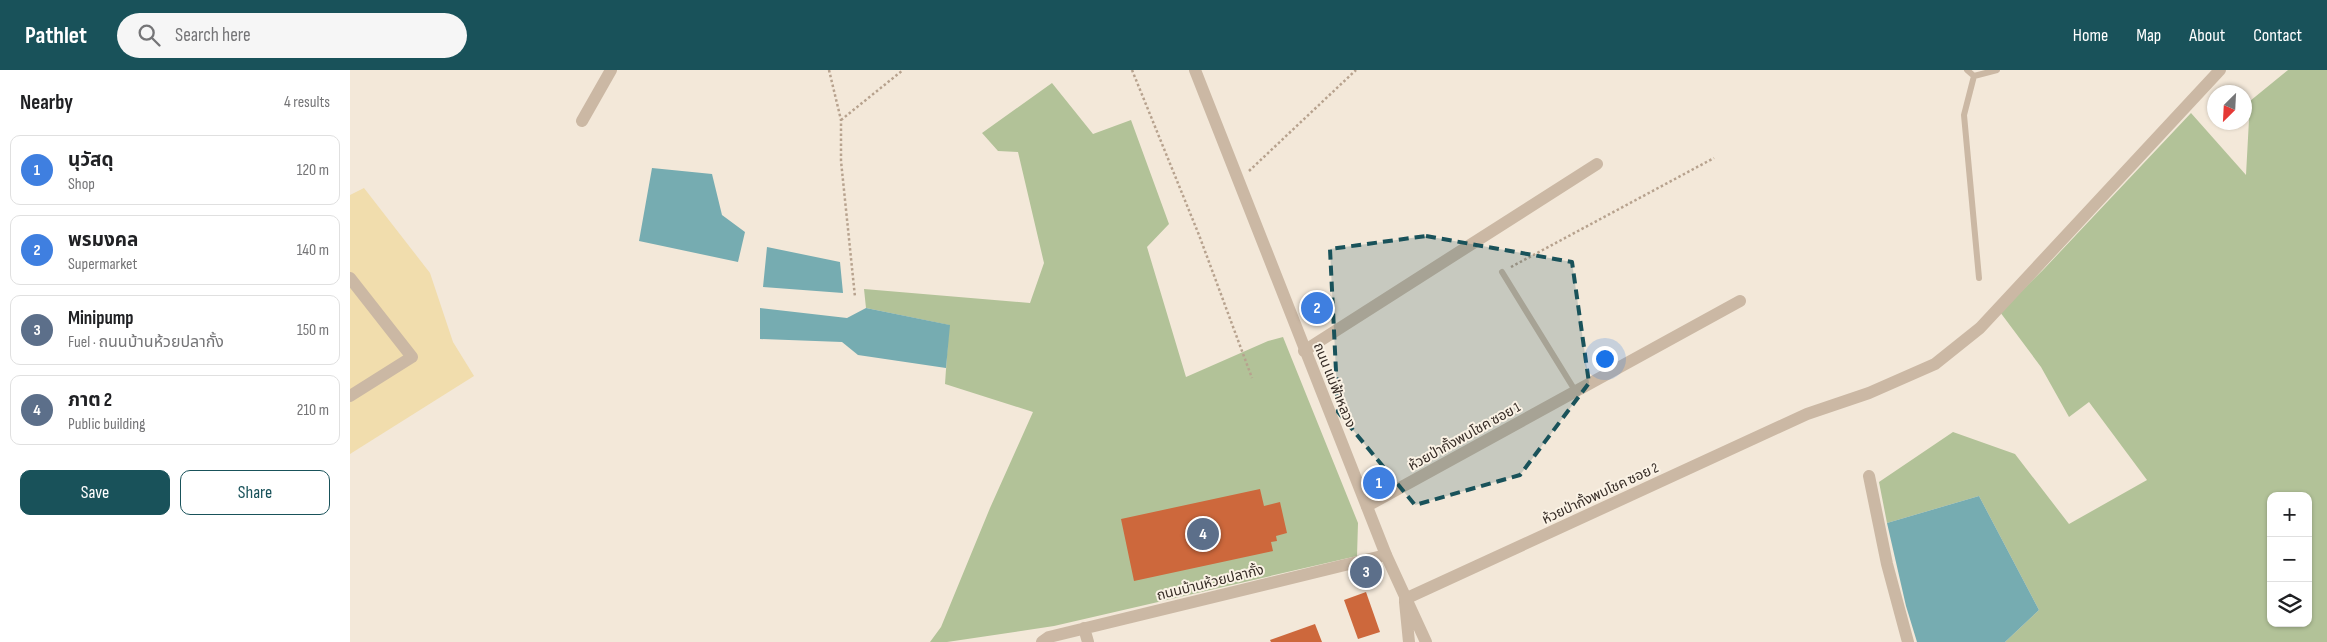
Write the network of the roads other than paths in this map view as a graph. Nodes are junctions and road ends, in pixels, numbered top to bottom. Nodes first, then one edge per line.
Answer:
1 (611, 70) edge
2 (1195, 70) edge
3 (1967, 70) edge
4 (1997, 70) edge
5 (2220, 70) edge
6 (1974, 76) junction
7 (582, 121) dead end
8 (1597, 164) dead end
9 (1502, 272) road end
10 (350, 278) edge
11 (1979, 278) dead end
12 (1740, 302) dead end
13 (1304, 351) junction
14 (1576, 392) junction
15 (350, 396) edge
16 (1869, 476) dead end
17 (1367, 506) junction
18 (1386, 555) junction
19 (1405, 599) junction
20 (1084, 628) junction
21 (1042, 642) edge
22 (1088, 642) edge
23 (1409, 642) edge
24 (1426, 642) edge
25 (1908, 642) edge

1 - 7 street
2 - 13 street, ถนน แม่ฟ้าหลวง
3 - 6 lane
4 - 6 lane
5 - 19 street, ห้วยป่ากั้งพบโชค ซอย 2
6 - 11 lane
8 - 13 street
9 - 14 lane
10 - 15 street
12 - 14 street, ห้วยป่ากั้งพบโชค ซอย 1
13 - 17 street, ถนน แม่ฟ้าหลวง
14 - 17 street, ห้วยป่ากั้งพบโชค ซอย 1
16 - 25 street
17 - 18 street, ถนน แม่ฟ้าหลวง
18 - 19 street, ถนน แม่ฟ้าหลวง
18 - 20 street, ถนนบ้านห้วยปลากั้ง
19 - 23 street
19 - 24 street
20 - 21 street, ถนนบ้านห้วยปลากั้ง
20 - 22 street

